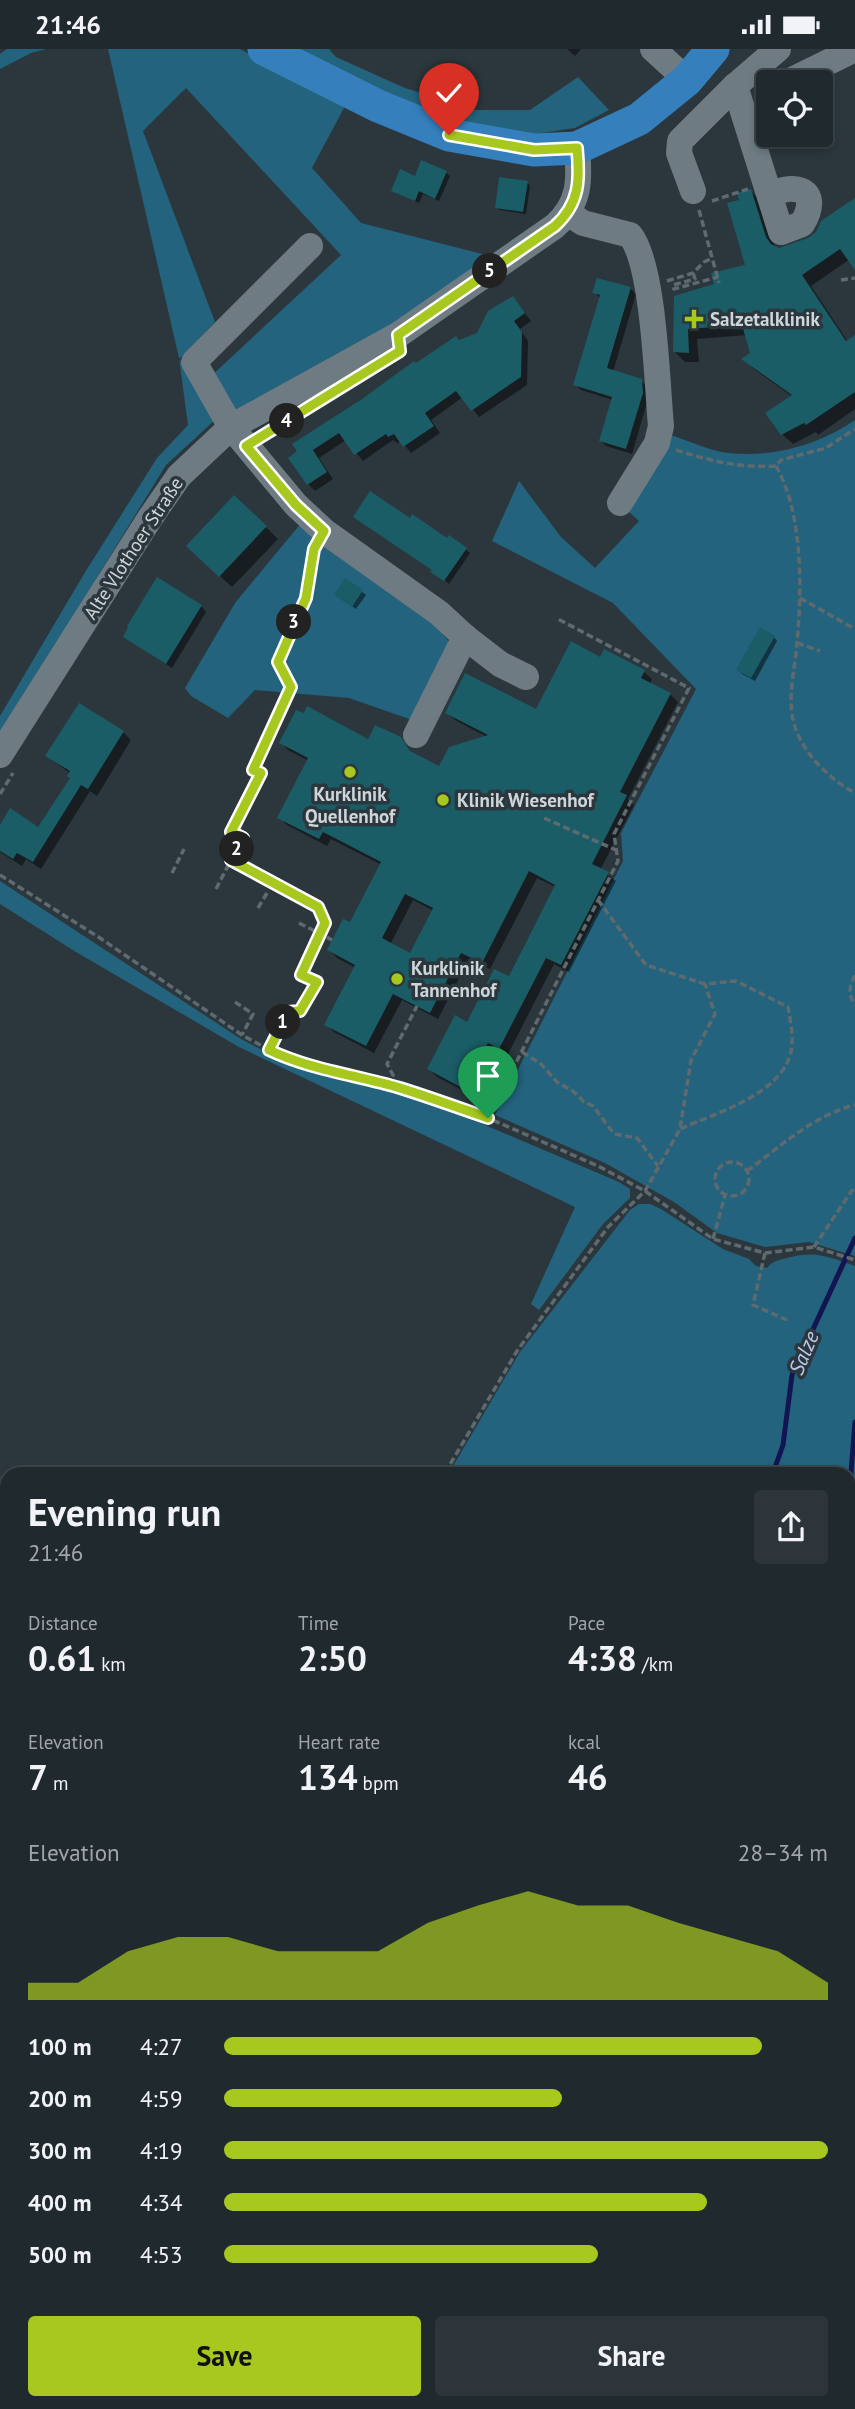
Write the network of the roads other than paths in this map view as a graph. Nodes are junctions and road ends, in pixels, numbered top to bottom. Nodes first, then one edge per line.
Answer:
1 (264, 49) edge
2 (653, 49) edge
3 (713, 49) edge
4 (855, 49) edge
5 (776, 51) edge
6 (812, 70) edge
7 (687, 80) junction
8 (751, 82) edge
9 (577, 148) junction
10 (768, 188) road end
11 (695, 198) road end
12 (568, 213) junction
13 (310, 246) dead end
14 (231, 427) junction
15 (620, 503) dead end
16 (465, 636) junction
17 (526, 677) dead end
18 (415, 735) dead end
19 (7, 763) edge

1 - 9 main road
2 - 7 street
3 - 7 main road
4 - 6 street
5 - 8 street
7 - 9 main road
8 - 10 street
8 - 11 street
9 - 12 street
12 - 14 street, Alte Vlothoer Straße
12 - 15 street
13 - 14 street
14 - 16 street
14 - 19 street, Alte Vlothoer Straße
16 - 17 street
16 - 18 street

